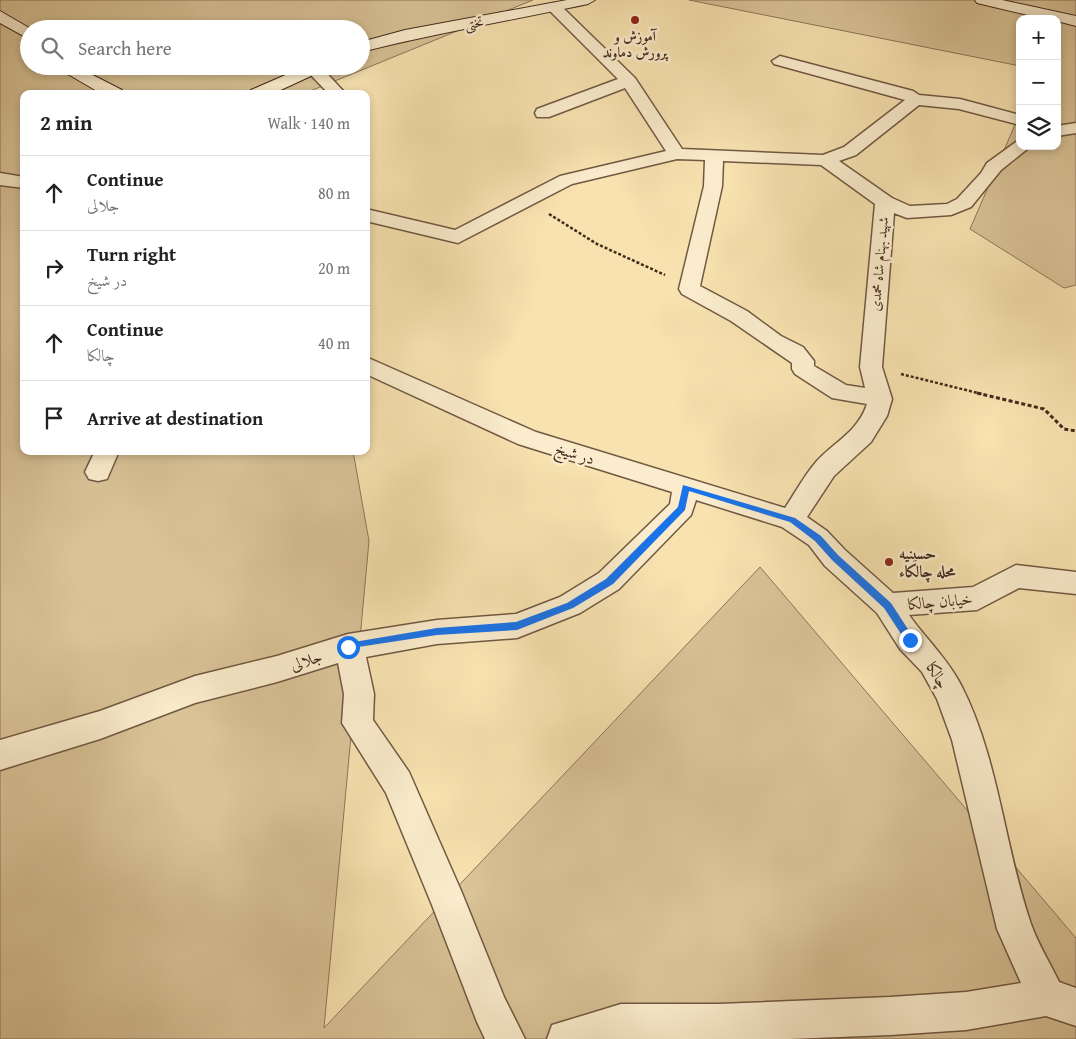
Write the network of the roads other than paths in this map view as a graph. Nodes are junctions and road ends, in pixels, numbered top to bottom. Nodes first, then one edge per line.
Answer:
1 (982, 0) edge
2 (1012, 0) edge
3 (577, 1) edge
4 (554, 7) junction
5 (1076, 14) edge
6 (0, 16) edge
7 (1076, 21) edge
8 (20, 28) edge
9 (0, 29) edge
10 (20, 41) edge
11 (370, 45) edge
12 (780, 61) dead end
13 (79, 75) edge
14 (97, 75) edge
15 (300, 75) edge
16 (323, 75) edge
17 (629, 81) junction
18 (108, 90) edge
19 (123, 90) edge
20 (265, 90) edge
21 (335, 90) edge
22 (915, 100) junction
23 (543, 113) dead end
24 (1016, 119) edge
25 (1076, 128) edge
26 (1061, 130) edge
27 (1016, 150) edge
28 (677, 154) junction
29 (714, 155) junction
30 (825, 160) junction
31 (0, 179) edge
32 (20, 182) edge
33 (885, 202) junction
34 (370, 216) edge
35 (370, 367) edge
36 (878, 398) junction
37 (685, 488) junction
38 (791, 520) junction
39 (1076, 583) edge
40 (888, 605) junction
41 (348, 647) junction
42 (0, 755) edge
43 (1061, 1002) edge
44 (506, 1039) edge
45 (566, 1039) edge

1 - 7 main road
2 - 5 main road
3 - 4 main road, تختی
4 - 11 main road, تختی
4 - 17 street
6 - 8 main road
9 - 10 main road
12 - 22 street
13 - 18 main road
14 - 19 main road
15 - 20 main road
16 - 21 street
17 - 23 street
17 - 28 street
22 - 24 street
22 - 30 street
25 - 26 street
27 - 33 street
28 - 29 street
28 - 34 street
29 - 30 street
29 - 36 street
30 - 33 street, شهید بهنام شاه محمدی
31 - 32 street
33 - 36 street, شهید بهنام شاه محمدی
35 - 37 street, در شیخ
36 - 38 street
37 - 38 street, در شیخ
37 - 41 street, جلالی
38 - 40 street, چالکا
39 - 40 street, خیابان چالکا
40 - 43 street, چالکا
41 - 42 street, جلالی
41 - 44 street
43 - 45 street

